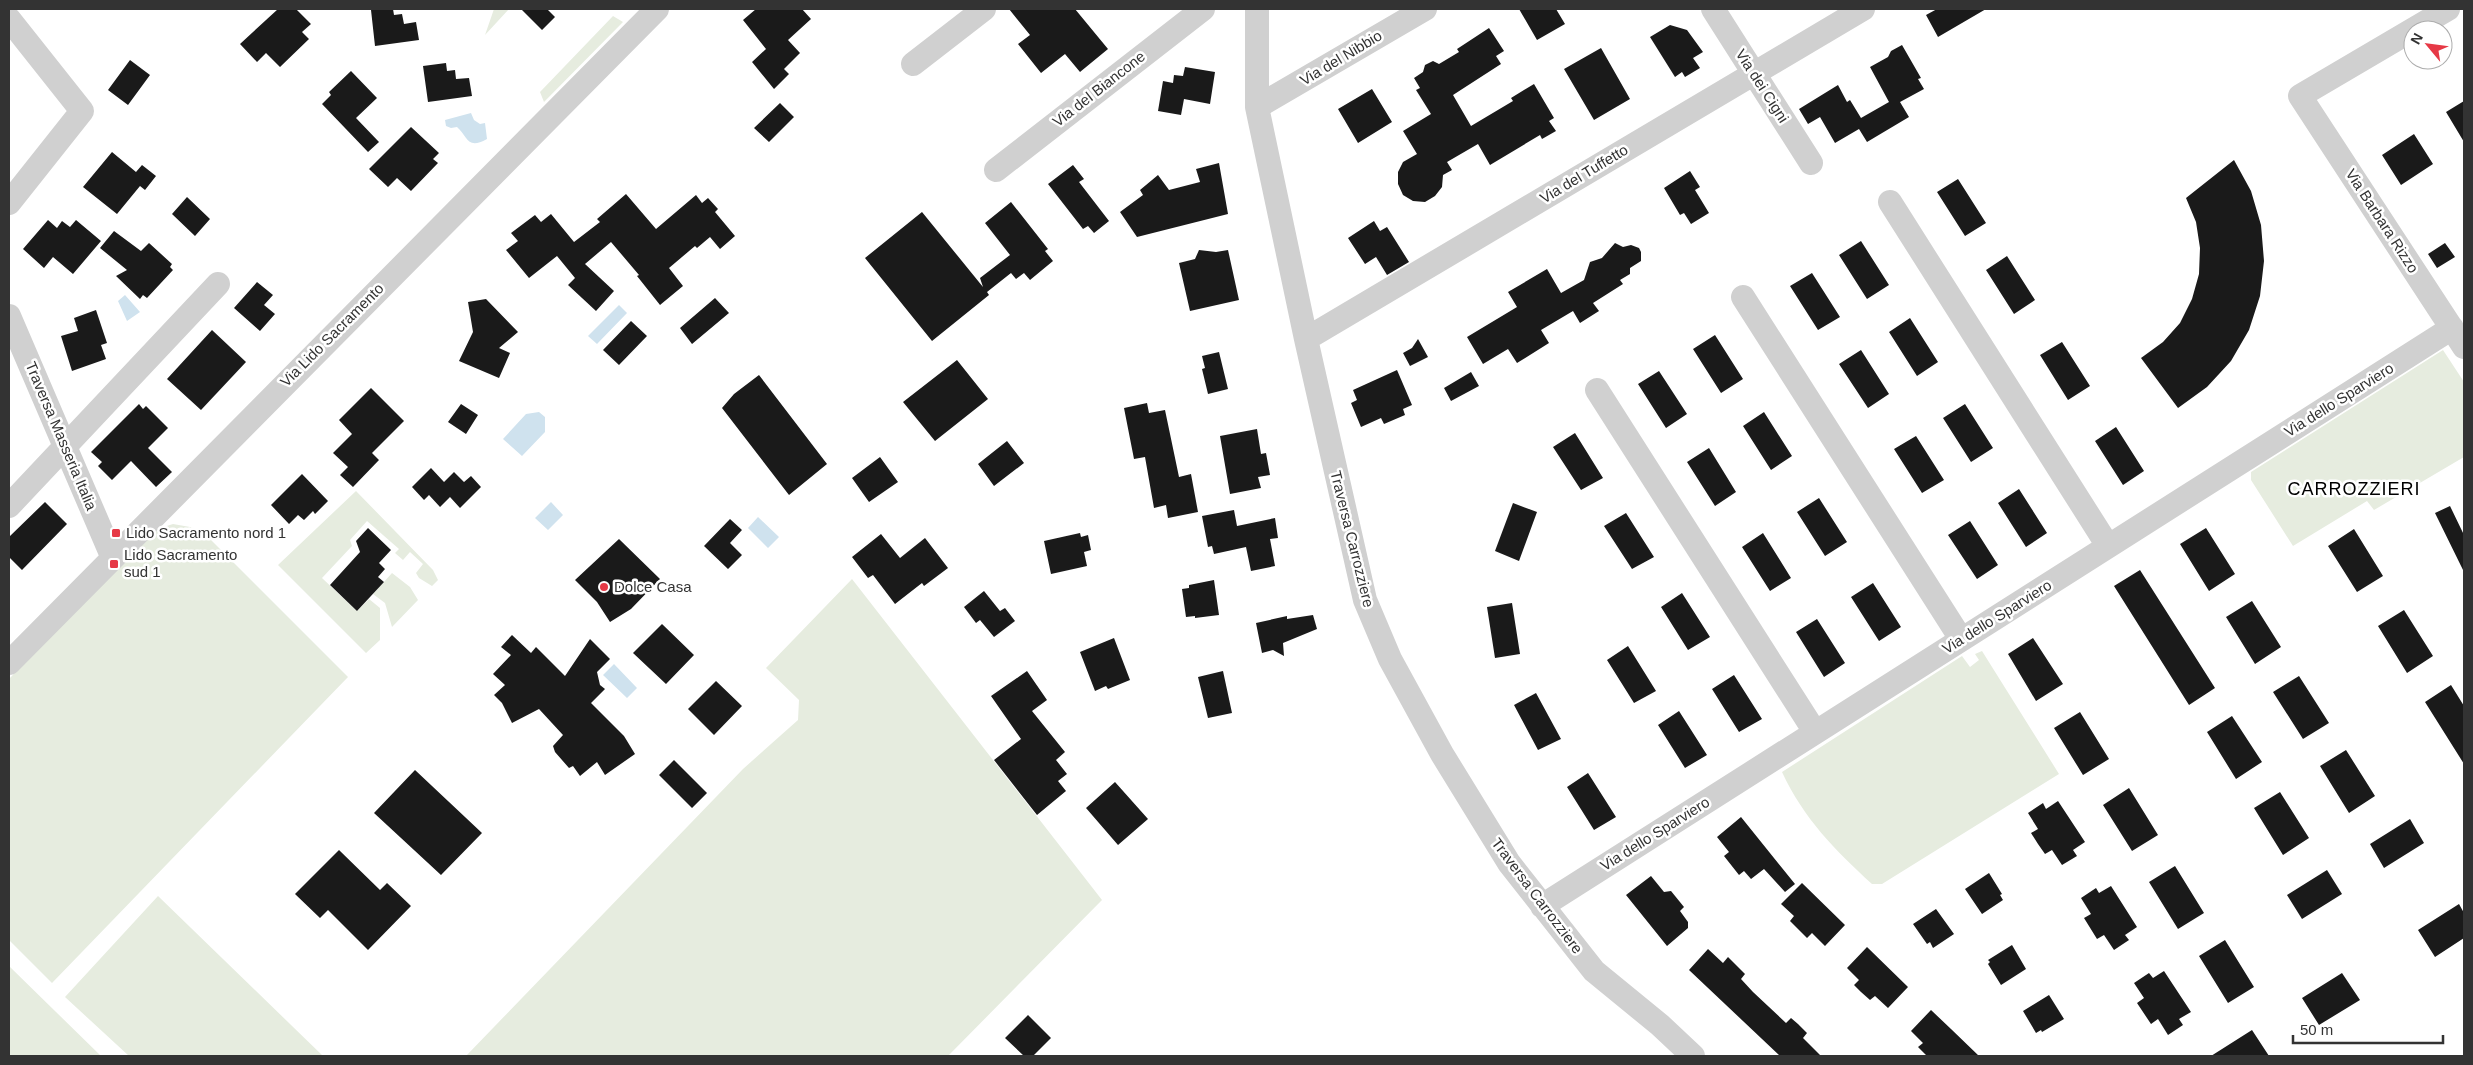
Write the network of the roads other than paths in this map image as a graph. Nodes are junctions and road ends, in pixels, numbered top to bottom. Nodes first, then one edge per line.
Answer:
1 (656, 9) edge
2 (984, 9) edge
3 (1203, 9) edge
4 (1257, 9) edge
5 (1425, 9) edge
6 (1713, 9) edge
7 (1863, 9) edge
8 (2448, 9) edge
9 (9, 20) edge
10 (913, 64) dead end
11 (1754, 72) junction
12 (1258, 107) junction
13 (1811, 163) dead end
14 (996, 170) dead end
15 (1890, 202) dead end
16 (9, 203) edge
17 (218, 284) dead end
18 (1743, 297) dead end
19 (9, 316) edge
20 (2458, 337) edge
21 (1306, 339) junction
22 (1597, 390) dead end
23 (66, 446) junction
24 (9, 506) edge
25 (2108, 546) junction
26 (112, 556) junction
27 (1961, 639) junction
28 (9, 662) edge
29 (1815, 732) junction
30 (1542, 906) junction
31 (1693, 1056) edge

1 - 26 street, Via Lido Sacramento
2 - 10 street
3 - 14 street, Via del Biancone
4 - 12 street, Traversa Carrozziere
5 - 12 street, Via del Nibbio
6 - 11 street, Via dei Cigni
7 - 11 street, Via del Tuffetto
8 - 20 street, Via Barbara Rizzo
9 - 16 street
11 - 13 street, Via dei Cigni
11 - 21 street, Via del Tuffetto
12 - 21 street, Traversa Carrozziere
15 - 25 street
17 - 23 street
18 - 27 street
19 - 23 street, Traversa Masseria Italia
20 - 25 street, Via dello Sparviero
21 - 30 street, Traversa Carrozziere
22 - 29 street
23 - 24 street
23 - 26 street, Traversa Masseria Italia
25 - 27 street, Via dello Sparviero
26 - 28 street, Via Lido Sacramento
27 - 29 street, Via dello Sparviero
29 - 30 street, Via dello Sparviero
30 - 31 street, Traversa Carrozziere

